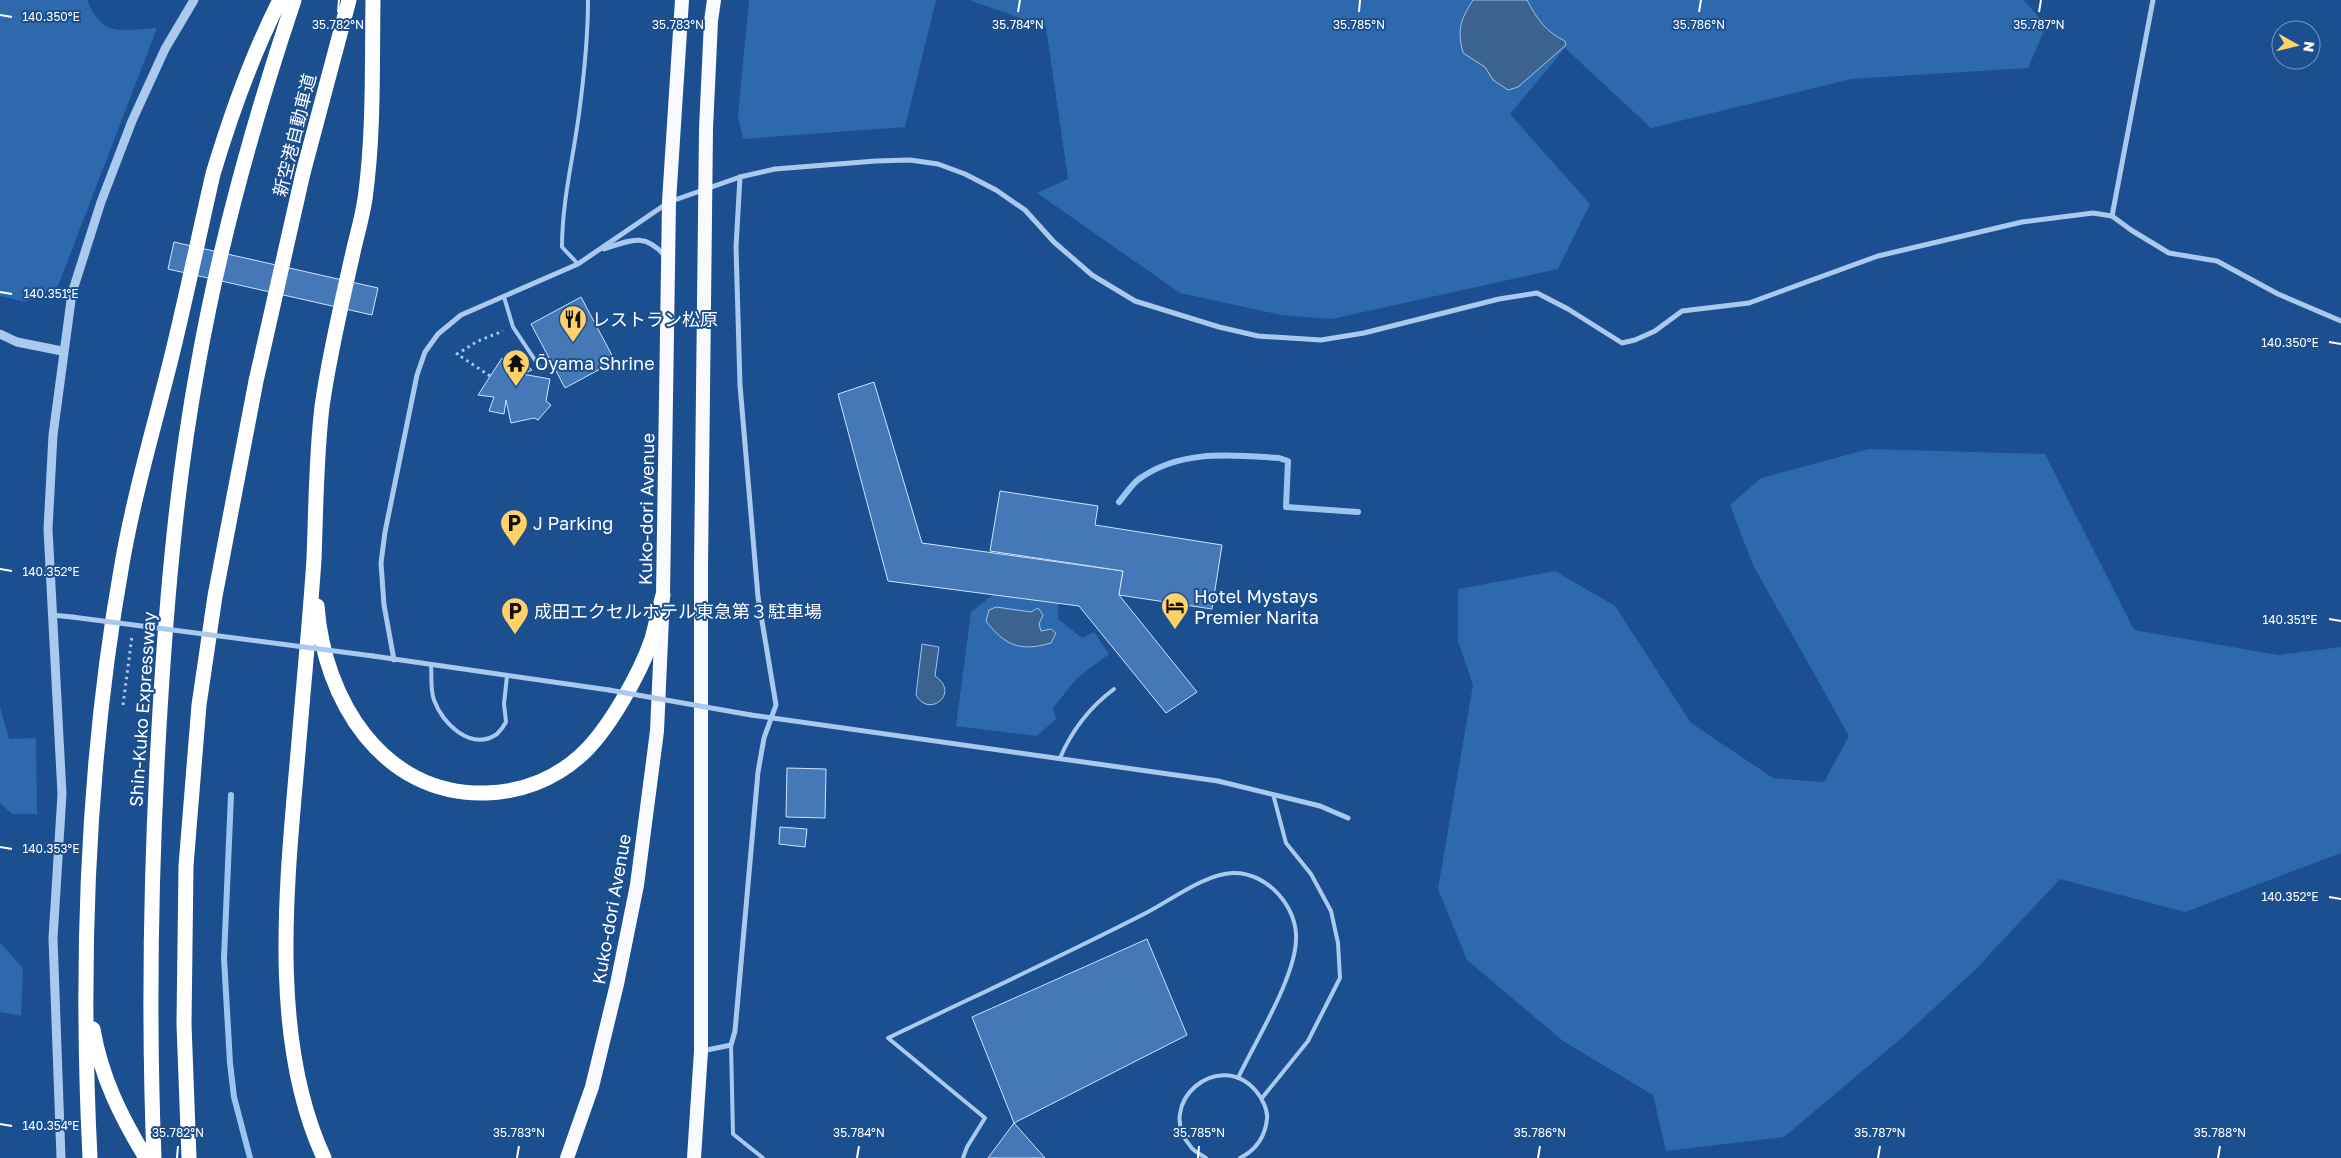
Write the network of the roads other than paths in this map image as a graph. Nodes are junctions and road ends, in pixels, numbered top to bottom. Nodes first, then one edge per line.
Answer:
1 (194, 0) edge
2 (280, 0) edge
3 (294, 0) edge
4 (349, 0) edge
5 (373, 0) edge
6 (588, 0) edge
7 (682, 0) edge
8 (714, 0) edge
9 (2153, 0) edge
10 (740, 177) junction
11 (706, 190) junction
12 (669, 202) junction
13 (2112, 216) junction
14 (599, 250) junction
15 (669, 260) junction
16 (578, 264) junction
17 (504, 297) junction
18 (2341, 321) edge
19 (0, 334) edge
20 (62, 351) junction
21 (541, 369) dead end
22 (314, 562) junction
23 (663, 595) junction
24 (52, 615) junction
25 (394, 660) junction
26 (431, 665) junction
27 (507, 676) junction
28 (1114, 689) dead end
29 (772, 718) junction
30 (1060, 758) junction
31 (1273, 794) junction
32 (1348, 818) dead end
33 (85, 938) junction
34 (731, 1045) junction
35 (701, 1051) junction
36 (1238, 1078) junction
37 (1262, 1098) junction
38 (61, 1158) edge
39 (90, 1158) edge
40 (146, 1158) edge
41 (154, 1158) edge
42 (189, 1158) edge
43 (324, 1158) edge
44 (567, 1158) edge
45 (694, 1158) edge
46 (763, 1158) edge
47 (963, 1158) edge
48 (1206, 1158) edge
49 (1240, 1158) edge

1 - 20 street
2 - 33 highway
3 - 41 highway
4 - 42 highway, 新空港自動車道
5 - 22 highway
6 - 16 lane
7 - 12 highway, Kuko-dori Avenue
8 - 11 highway
9 - 13 street
10 - 11 street
10 - 13 street
10 - 29 street
11 - 12 street
11 - 35 highway
12 - 14 street
12 - 15 highway, Kuko-dori Avenue
13 - 18 street
14 - 15 street
14 - 16 street
15 - 23 highway, Kuko-dori Avenue
16 - 17 street
17 - 21 lane
17 - 25 street
19 - 20 street
20 - 24 street
22 - 23 highway
22 - 43 highway
23 - 44 highway, Kuko-dori Avenue
24 - 25 street, bridge
24 - 38 street
25 - 26 street
26 - 27 street
26 - 27 lane
27 - 29 street, bridge
28 - 30 lane
29 - 30 street
29 - 34 street
30 - 31 street
31 - 32 street
31 - 37 lane
33 - 39 highway
33 - 40 highway
34 - 35 street
34 - 46 lane
35 - 45 highway
36 - 37 lane
36 - 47 lane
36 - 48 lane
37 - 49 lane

